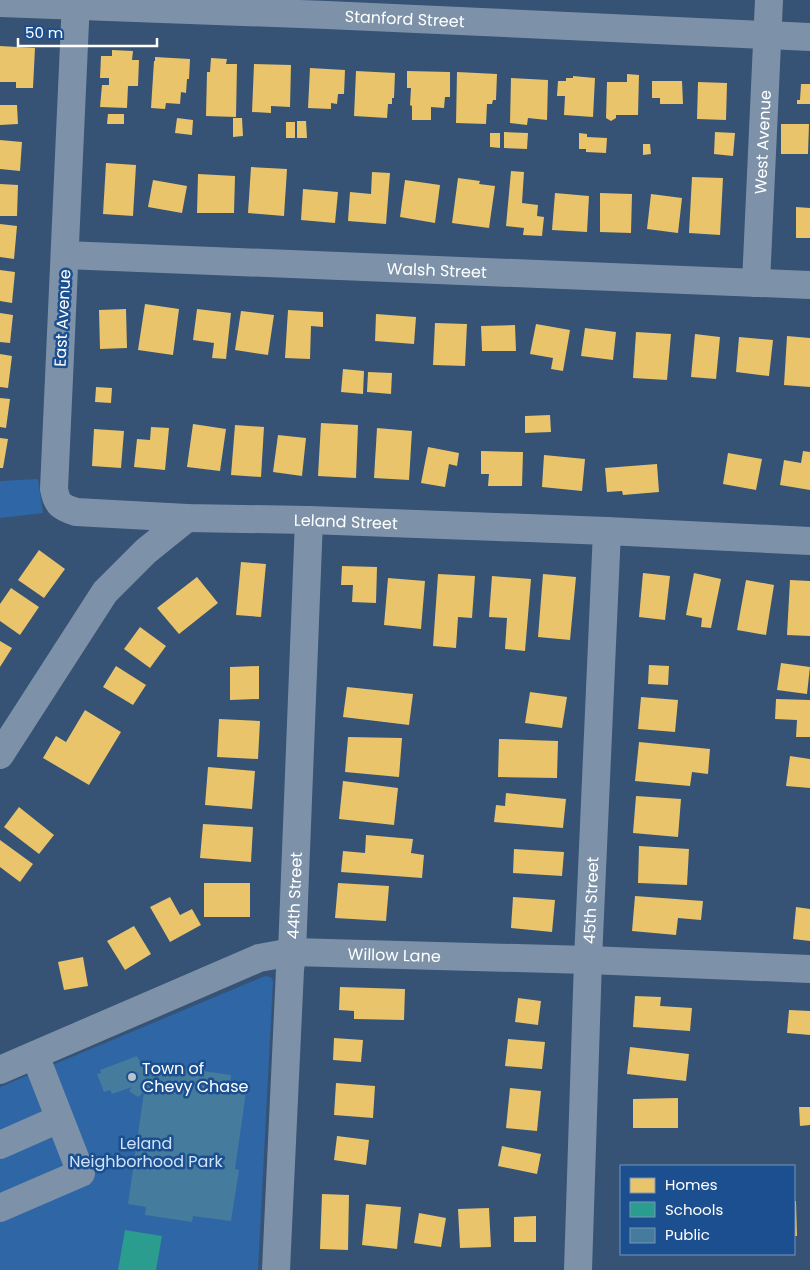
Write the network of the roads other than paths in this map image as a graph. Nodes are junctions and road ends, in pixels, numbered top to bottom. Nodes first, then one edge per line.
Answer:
1 (769, 0) edge
2 (0, 3) edge
3 (76, 3) edge
4 (767, 35) junction
5 (810, 37) edge
6 (65, 255) junction
7 (756, 283) junction
8 (810, 285) edge
9 (187, 518) junction
10 (309, 520) junction
11 (607, 531) junction
12 (810, 541) edge
13 (0, 756) edge
14 (292, 952) junction
15 (588, 960) junction
16 (810, 969) edge
17 (34, 1055) junction
18 (0, 1070) edge
19 (59, 1119) junction
20 (0, 1145) edge
21 (0, 1208) edge
22 (276, 1270) edge
23 (578, 1270) edge

1 - 4 street, West Avenue
2 - 3 street, Stanford Street
3 - 4 street, Stanford Street
3 - 6 street, East Avenue
4 - 5 street, Stanford Street
4 - 7 street, West Avenue
6 - 7 street, Walsh Street
6 - 9 street, East Avenue
7 - 8 street, Walsh Street
9 - 10 street, Leland Street
9 - 13 street
10 - 11 street, Leland Street
10 - 14 street, 44th Street
11 - 12 street, Leland Street
11 - 15 street, 45th Street
14 - 15 street, Willow Lane
14 - 17 street, Willow Lane
14 - 22 street, 44th Street
15 - 16 street, Willow Lane
15 - 23 street, 45th Street
17 - 18 street, Willow Lane
17 - 19 street
19 - 20 street
19 - 21 street

